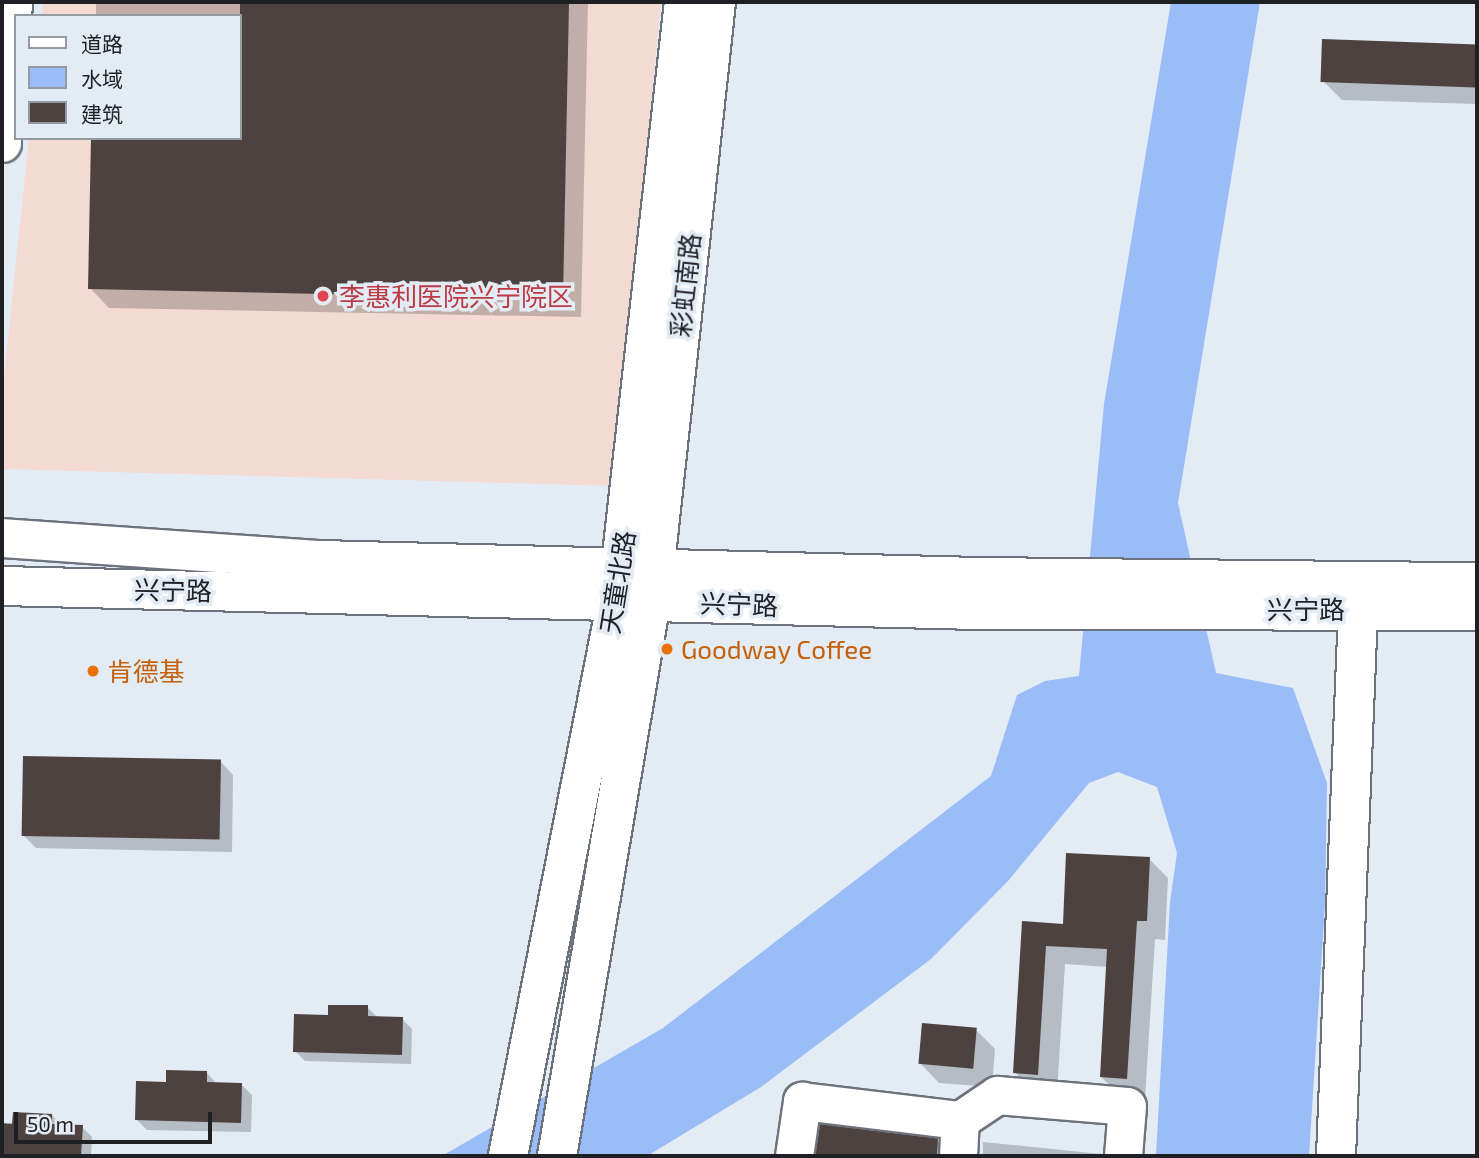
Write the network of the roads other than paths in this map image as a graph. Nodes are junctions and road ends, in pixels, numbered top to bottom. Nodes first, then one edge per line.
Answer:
1 (13, 2) edge
2 (684, 2) edge
3 (716, 2) edge
4 (2, 143) edge
5 (2, 538) edge
6 (1477, 582) edge
7 (636, 584) junction
8 (2, 586) edge
9 (1359, 594) junction
10 (1477, 611) edge
11 (960, 1120) junction
12 (509, 1156) edge
13 (557, 1156) edge
14 (794, 1156) edge
15 (958, 1156) edge
16 (1123, 1156) edge
17 (1336, 1156) edge

1 - 4 street
2 - 7 main road, 天童北路
3 - 7 main road, 彩虹南路
5 - 7 main road, 兴宁路
6 - 9 main road, 兴宁路
7 - 8 main road, 兴宁路
7 - 9 main road, 兴宁路
7 - 12 main road, 天童北路
7 - 13 main road, 天童北路
9 - 10 main road, 兴宁路
9 - 17 main road
11 - 14 street
11 - 15 street
11 - 16 street

